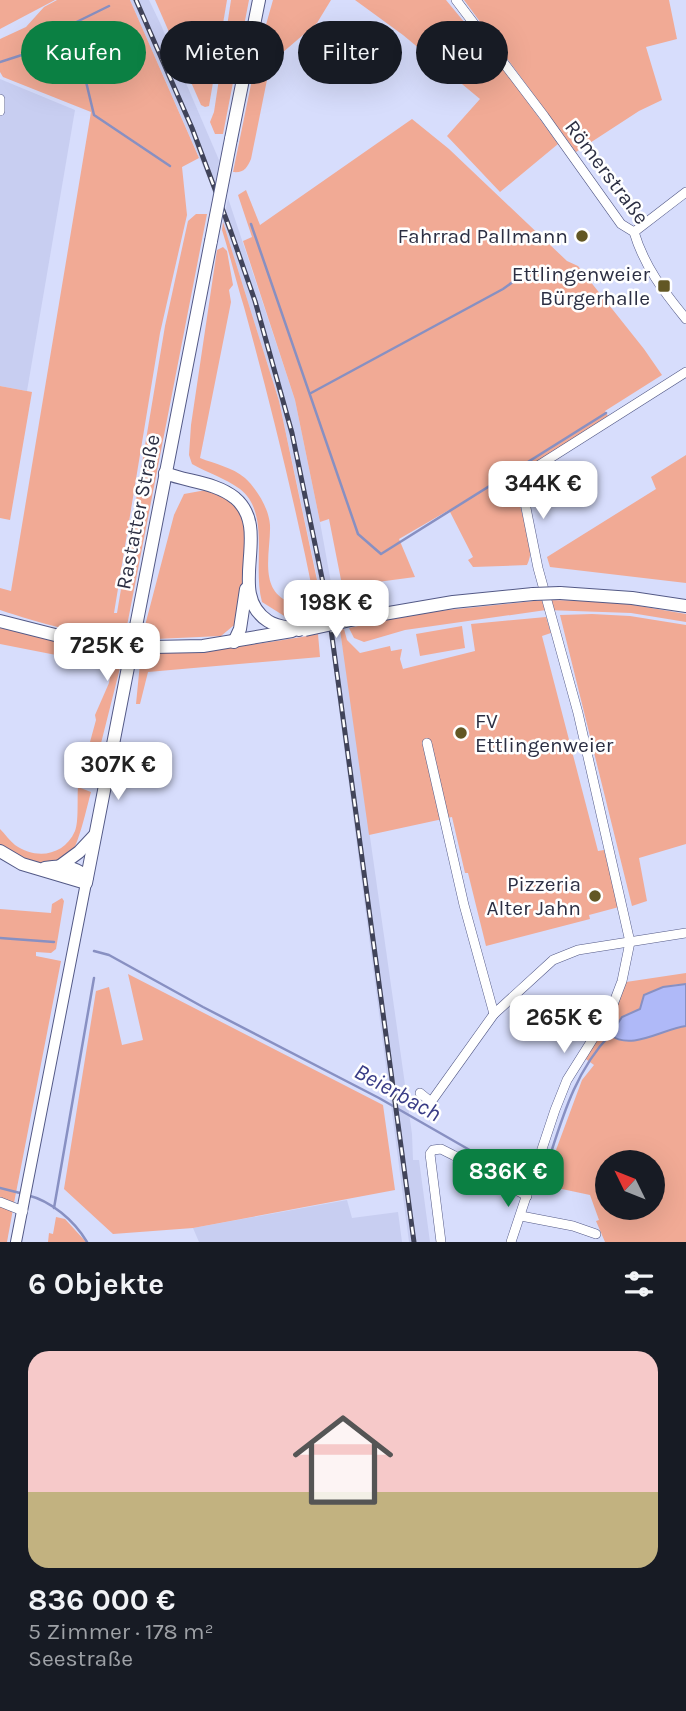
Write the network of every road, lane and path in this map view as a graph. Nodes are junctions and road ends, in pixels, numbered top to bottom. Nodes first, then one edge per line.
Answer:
1 (259, 0) edge
2 (456, 0) edge
3 (0, 99) edge
4 (0, 111) edge
5 (686, 192) edge
6 (634, 232) junction
7 (686, 319) edge
8 (686, 372) edge
9 (165, 473) junction
10 (249, 580) junction
11 (686, 606) edge
12 (0, 621) edge
13 (302, 630) junction
14 (234, 642) junction
15 (427, 743) dead end
16 (95, 835) junction
17 (0, 851) edge
18 (60, 866) junction
19 (41, 869) junction
20 (86, 880) junction
21 (686, 933) edge
22 (631, 942) junction
23 (494, 1014) junction
24 (420, 1093) dead end
25 (527, 1196) junction
26 (25, 1200) junction
27 (0, 1202) edge
28 (521, 1216) junction
29 (596, 1234) dead end
30 (17, 1241) edge
31 (441, 1242) edge
32 (511, 1242) edge

1 - 9 main road, Rastatter Straße, bridge
2 - 6 street, Römerstraße
3 - 4 street
5 - 6 street
6 - 7 street, Römerstraße
8 - 22 street
9 - 10 main road
9 - 16 main road, Rastatter Straße
10 - 13 main road
10 - 14 main road
11 - 13 main road, bridge
12 - 14 main road, bridge
13 - 14 main road
15 - 23 street
16 - 18 main road
16 - 20 main road, Rastatter Straße
17 - 19 main road
18 - 19 main road
18 - 20 main road
19 - 20 main road
20 - 26 street, Rastatter Straße
21 - 22 street
22 - 23 street
22 - 25 street
23 - 24 street
25 - 28 street
25 - 31 street
26 - 27 street
26 - 30 street, Rastatter Straße
28 - 29 street
28 - 32 street

